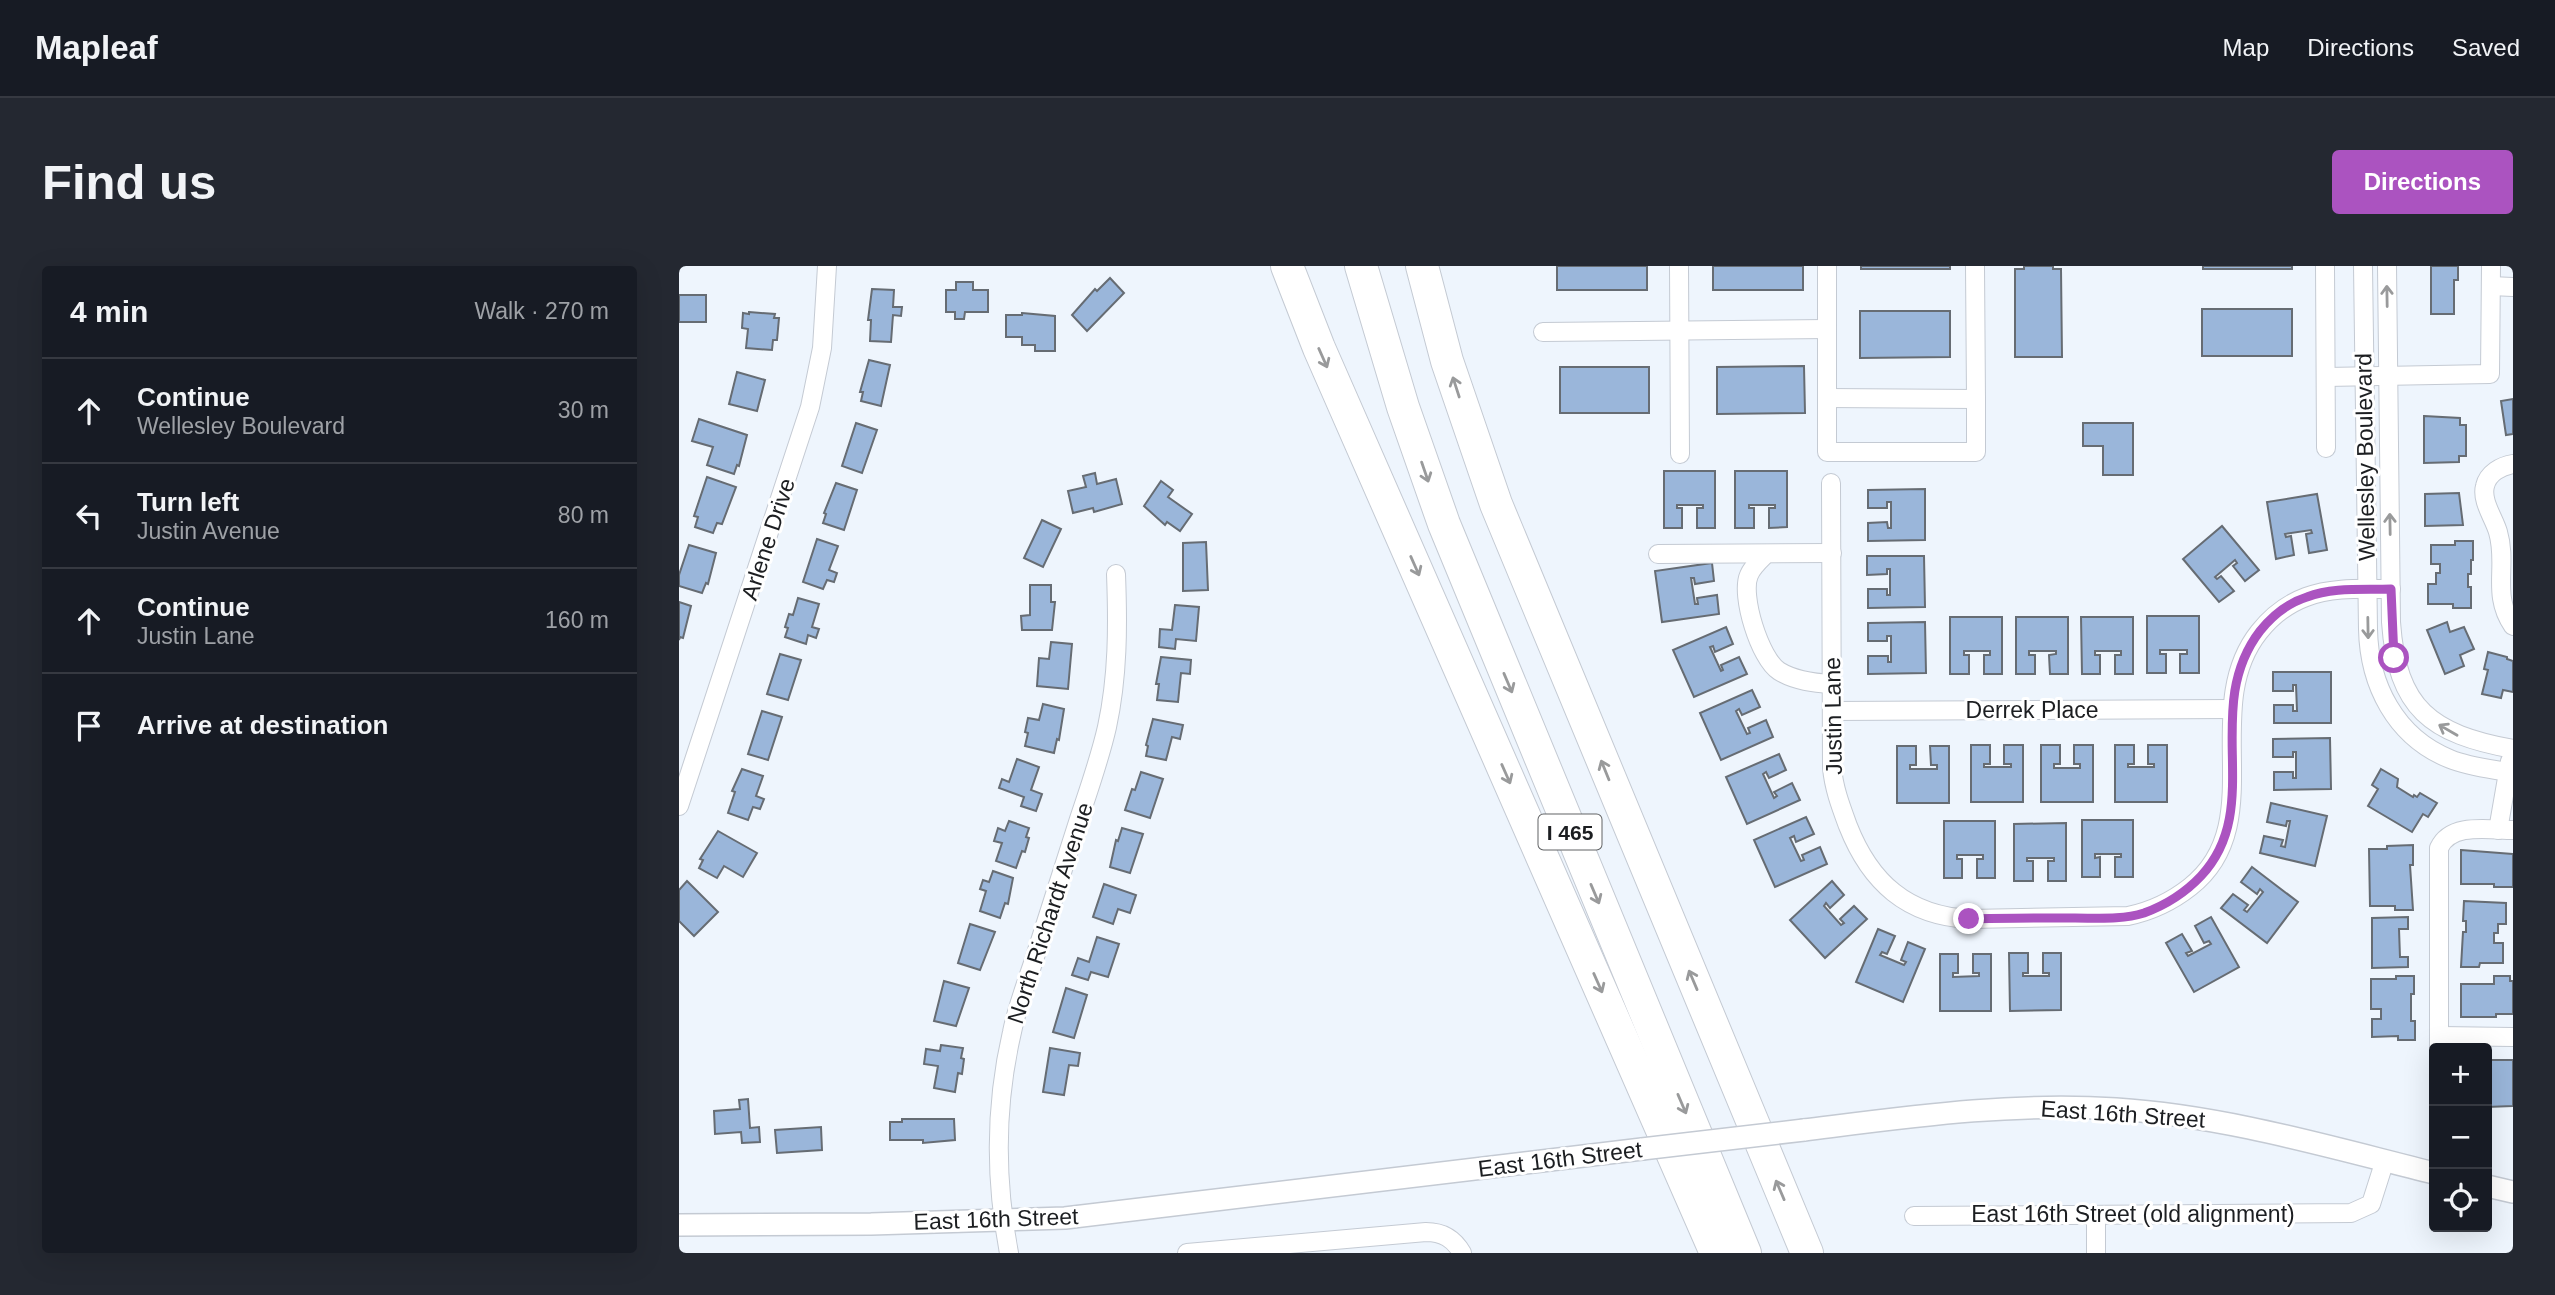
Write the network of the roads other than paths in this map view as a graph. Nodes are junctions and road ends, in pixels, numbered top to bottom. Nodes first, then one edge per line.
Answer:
1 (827, 266) edge
2 (1287, 266) edge
3 (1361, 266) edge
4 (1422, 266) edge
5 (1679, 266) edge
6 (1827, 266) edge
7 (1975, 266) edge
8 (2325, 266) edge
9 (2363, 266) edge
10 (2387, 266) edge
11 (2491, 266) edge
12 (2491, 286) junction
13 (2513, 286) edge
14 (1827, 329) junction
15 (1679, 331) junction
16 (1543, 332) dead end
17 (2326, 377) junction
18 (2364, 377) junction
19 (2388, 377) junction
20 (1827, 398) junction
21 (1976, 399) junction
22 (2326, 448) dead end
23 (1680, 454) dead end
24 (2513, 464) edge
25 (1831, 483) dead end
26 (1832, 553) junction
27 (1658, 554) dead end
28 (1766, 554) junction
29 (1116, 574) dead end
30 (2367, 589) junction
31 (2391, 589) junction
32 (2513, 626) edge
33 (1832, 684) junction
34 (2231, 709) junction
35 (1833, 710) junction
36 (2513, 749) edge
37 (2511, 773) edge
38 (679, 806) edge
39 (2506, 830) edge
40 (2513, 1037) edge
41 (2439, 1042) edge
42 (2385, 1160) junction
43 (2429, 1172) edge
44 (2492, 1187) edge
45 (2513, 1192) edge
46 (2096, 1215) junction
47 (1914, 1216) dead end
48 (1003, 1221) junction
49 (679, 1225) edge
50 (1457, 1246) edge
51 (1009, 1253) edge
52 (1187, 1253) edge
53 (1716, 1253) edge
54 (1745, 1253) edge
55 (1807, 1253) edge
56 (2096, 1253) edge

1 - 38 street, Arlene Drive
2 -> 53 highway
3 -> 54 highway, I 465
55 -> 4 highway, I 465
5 - 15 street
6 - 14 street
7 - 21 street
8 - 17 street
9 - 18 street, Wellesley Boulevard
19 -> 10 street, Wellesley Boulevard
11 - 12 street
12 - 13 street
12 - 19 street
14 - 15 street
14 - 20 street
15 - 16 street
15 - 23 street
17 - 18 street
17 - 22 street
18 - 19 street
18 - 30 street, Wellesley Boulevard
31 -> 19 street, Wellesley Boulevard
20 - 21 street
20 - 21 street
24 - 32 street
25 - 26 street, Justin Lane
26 - 28 street
26 - 33 street, Justin Lane
27 - 28 street
28 - 33 street
29 - 48 street, North Richardt Avenue
30 - 31 street, Justin Lane
30 - 34 street, Justin Lane
30 -> 37 street, Wellesley Boulevard
36 -> 31 street, Wellesley Boulevard
33 - 35 street, Justin Lane
34 - 35 street, Derrek Place
34 - 35 street, Justin Lane
36 - 37 street
37 - 39 street
39 - 41 street
40 - 41 street
42 - 43 street, East 16th Street
42 - 46 street, East 16th Street (old alignment)
42 - 48 street, East 16th Street, bridge
44 - 45 street
46 - 47 street, East 16th Street (old alignment)
46 - 56 street
48 - 49 street, East 16th Street
48 - 51 street, North Richardt Avenue
50 - 52 street

